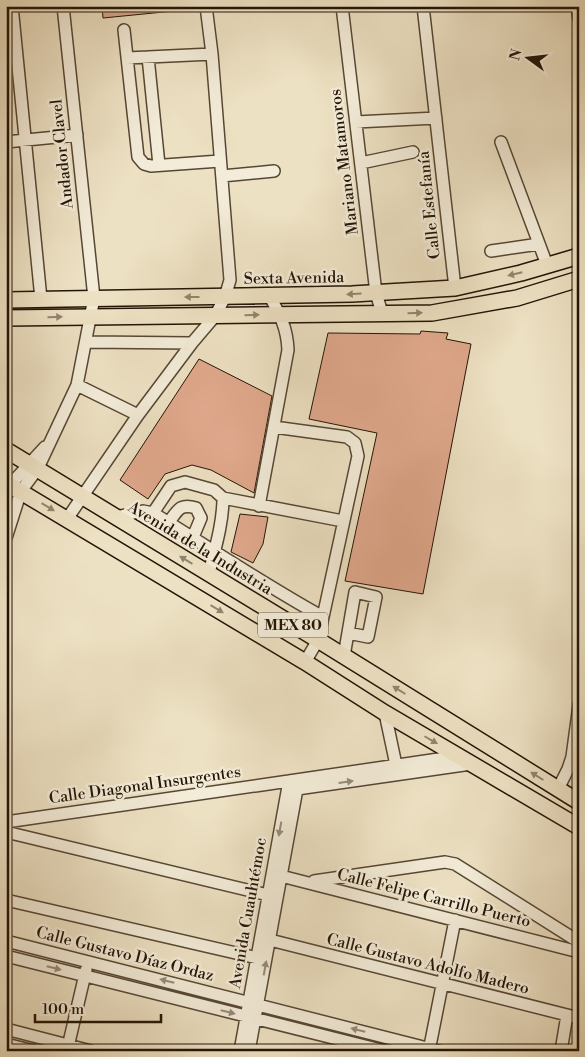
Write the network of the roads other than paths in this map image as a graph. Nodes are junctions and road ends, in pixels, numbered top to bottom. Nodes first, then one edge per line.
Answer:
1 (12, 6) edge
2 (63, 6) edge
3 (206, 6) edge
4 (342, 6) edge
5 (423, 6) edge
6 (578, 6) edge
7 (579, 20) edge
8 (124, 30) dead end
9 (212, 54) junction
10 (148, 57) junction
11 (127, 58) junction
12 (436, 118) junction
13 (356, 122) junction
14 (77, 135) junction
15 (25, 140) junction
16 (6, 142) edge
17 (501, 142) dead end
18 (413, 152) dead end
19 (220, 161) junction
20 (361, 162) junction
21 (159, 165) junction
22 (274, 171) dead end
23 (222, 176) junction
24 (539, 244) junction
25 (491, 252) dead end
26 (579, 256) edge
27 (547, 265) junction
28 (579, 279) edge
29 (455, 288) junction
30 (376, 293) junction
31 (268, 296) junction
32 (225, 297) junction
33 (94, 298) junction
34 (40, 299) junction
35 (6, 300) edge
36 (382, 313) junction
37 (280, 315) junction
38 (215, 316) junction
39 (91, 317) junction
40 (6, 318) edge
41 (87, 342) junction
42 (192, 343) junction
43 (77, 385) junction
44 (138, 415) junction
45 (274, 427) junction
46 (6, 450) edge
47 (33, 466) junction
48 (11, 489) edge
49 (82, 496) junction
50 (223, 498) junction
51 (259, 506) junction
52 (153, 513) junction
53 (116, 517) junction
54 (67, 518) junction
55 (343, 521) junction
56 (168, 522) junction
57 (193, 537) junction
58 (6, 538) edge
59 (215, 551) junction
60 (243, 570) junction
61 (209, 573) junction
62 (233, 588) junction
63 (323, 617) junction
64 (348, 633) dead end
65 (318, 640) junction
66 (344, 656) junction
67 (305, 662) junction
68 (579, 705) edge
69 (385, 713) junction
70 (576, 749) edge
71 (465, 760) junction
72 (574, 763) edge
73 (396, 765) junction
74 (293, 785) junction
75 (558, 789) junction
76 (579, 802) edge
77 (6, 822) edge
78 (579, 827) edge
79 (6, 832) edge
80 (307, 882) junction
81 (275, 885) junction
82 (6, 900) edge
83 (455, 920) junction
84 (270, 940) junction
85 (6, 941) edge
86 (579, 942) edge
87 (579, 952) edge
88 (6, 956) edge
89 (257, 958) junction
90 (88, 961) junction
91 (85, 976) junction
92 (442, 984) junction
93 (253, 1003) junction
94 (567, 1015) junction
95 (251, 1017) junction
96 (579, 1018) edge
97 (6, 1030) edge
98 (6, 1044) edge
99 (68, 1048) edge
100 (432, 1050) edge
101 (34, 1051) edge
102 (91, 1051) edge
103 (240, 1051) edge
104 (250, 1051) edge
105 (385, 1051) edge
106 (561, 1051) edge

1 - 15 street
2 - 14 street, Andador Clavel
3 - 9 street
4 - 13 street, Mariano Matamoros
5 - 12 street, Calle Estefanía
6 - 7 street
8 - 11 street
9 - 10 street
9 - 19 street
10 - 11 street
10 - 21 street
11 - 21 street
12 - 13 street
12 - 29 street, Calle Estefanía
13 - 20 street, Mariano Matamoros
14 - 15 street
14 - 33 street, Andador Clavel
15 - 16 street
15 - 34 street
17 - 24 street
18 - 20 street
19 - 21 street
19 - 23 street
20 - 30 street, Mariano Matamoros
22 - 23 street
23 - 32 street
24 - 25 street
24 - 27 street
26 - 27 main road, Sexta Avenida
27 -> 29 main road, Sexta Avenida
36 -> 28 main road
29 - 30 main road, Sexta Avenida
30 -> 31 main road, Sexta Avenida
30 - 36 street, Mariano Matamoros
31 - 32 main road, Sexta Avenida
31 - 37 street
32 -> 33 main road, Sexta Avenida
32 - 38 street
33 - 34 main road, Sexta Avenida
33 - 39 street, Andador Clavel
34 - 35 main road, Sexta Avenida
36 - 37 main road
38 -> 37 main road
37 - 45 street
38 - 39 main road
38 - 42 street
40 -> 39 main road
39 - 41 street, Andador Clavel
41 - 42 street
41 - 43 street, Andador Clavel
42 - 44 street
43 - 44 street
43 - 47 street, Andador Clavel
44 - 49 street
45 - 51 street
45 - 55 street
46 - 47 main road, Avenida de la Industria / MEX 80
47 - 48 street, Andador Clavel
47 - 49 main road, Avenida de la Industria / MEX 80
48 -> 54 main road, MEX 80
48 - 58 street, Andador Clavel
49 - 53 main road, Avenida de la Industria / MEX 80
49 - 54 street
50 - 51 street
50 - 52 street
50 - 59 street
51 - 55 street
52 - 53 street
52 - 56 street
61 -> 53 main road, Avenida de la Industria / MEX 80
54 -> 67 main road, MEX 80
55 - 63 street
56 - 57 street
56 - 57 street
57 - 59 street
59 - 60 street
59 - 61 street
60 - 62 street
60 - 63 street
61 - 62 main road, Avenida de la Industria / MEX 80
62 - 65 main road, Avenida de la Industria / MEX 80
63 - 65 street
64 - 66 street
65 - 66 main road, Avenida de la Industria / MEX 80
65 - 67 street
75 -> 66 main road, Avenida de la Industria / MEX 80
67 - 69 main road, MEX 80
68 - 70 street
69 -> 71 main road, MEX 80
69 - 73 street
70 - 72 street
71 - 73 street, Calle Diagonal Insurgentes
74 -> 71 street, Calle Diagonal Insurgentes
71 - 78 main road, MEX 80
72 - 75 street
73 - 74 street, Calle Diagonal Insurgentes
74 - 77 street, Calle Diagonal Insurgentes
74 - 81 street, Avenida Cuauhtémoc
75 - 76 main road, Avenida de la Industria / MEX 80
79 - 81 street, Calle Felipe Carrillo Puerto
80 - 81 street, Calle Felipe Carrillo Puerto
80 - 83 street, Calle Felipe Carrillo Puerto
80 - 86 street, Calle Felipe Carrillo Puerto
81 - 84 street, Avenida Cuauhtémoc
81 - 89 street, Avenida Cuauhtémoc
82 - 89 street
83 - 87 street, Calle Felipe Carrillo Puerto
83 - 92 street
84 - 92 street, Calle Gustavo Adolfo Madero
93 -> 84 street, Avenida Cuauhtémoc
85 - 90 street, Calle Gustavo Díaz Ordaz
88 -> 91 street, Calle Gustavo Díaz Ordaz
89 - 93 street, Avenida Cuauhtémoc
90 - 91 street
93 -> 90 street, Calle Gustavo Díaz Ordaz
91 -> 95 street, Calle Gustavo Díaz Ordaz
91 - 99 street
92 - 94 street, Calle Gustavo Adolfo Madero
92 - 100 street
93 - 95 street, Avenida Cuauhtémoc
100 -> 93 street, Calle Gustavo Díaz Ordaz
94 - 96 street, Calle Gustavo Adolfo Madero
94 - 106 street
95 - 103 street, Avenida Cuauhtémoc
95 - 104 street, Avenida Cuauhtémoc
95 - 105 street, Calle Gustavo Díaz Ordaz
97 - 99 street
98 - 101 street
99 - 102 street

